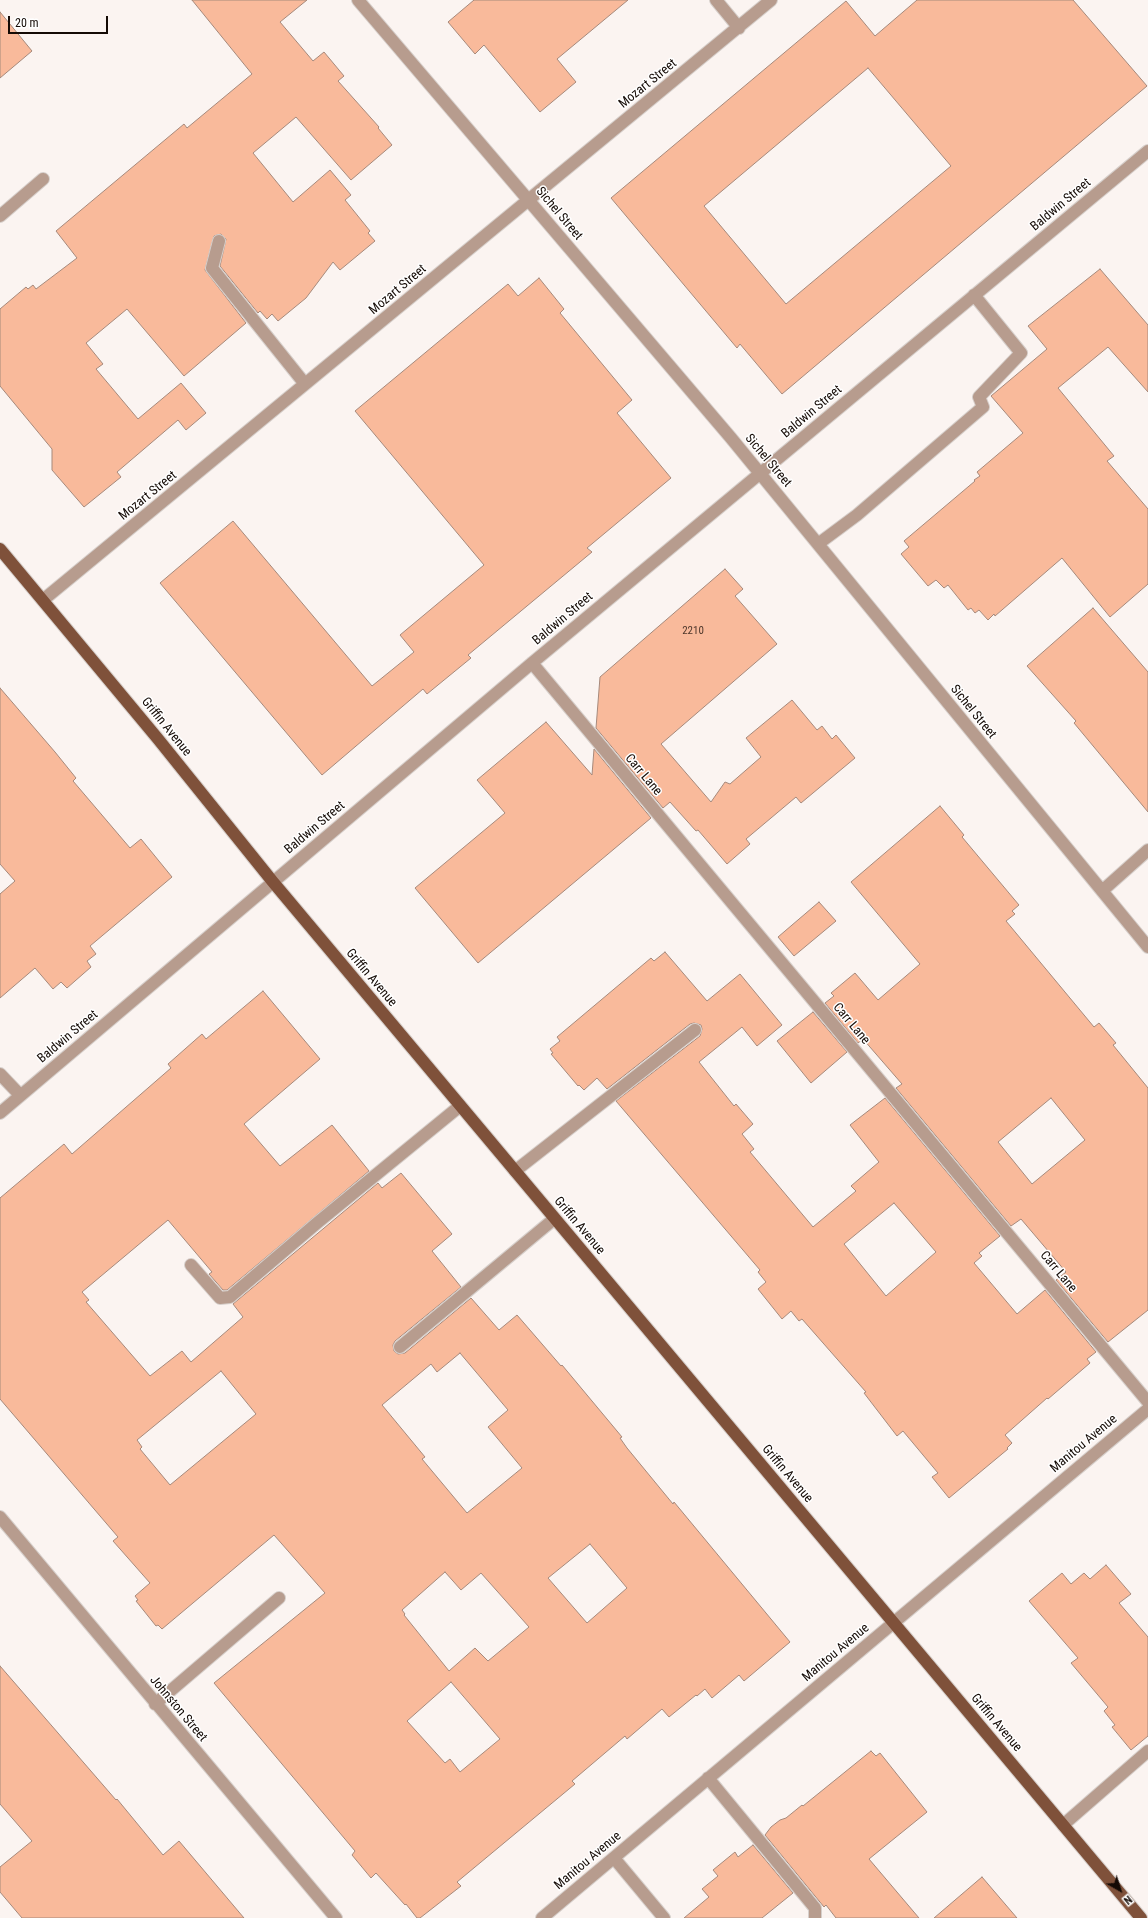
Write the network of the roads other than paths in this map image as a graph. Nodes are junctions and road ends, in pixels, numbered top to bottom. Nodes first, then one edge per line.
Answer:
1 (358, 0) edge
2 (716, 0) edge
3 (771, 0) edge
4 (739, 28) junction
5 (1148, 151) edge
6 (43, 179) dead end
7 (528, 200) junction
8 (0, 216) edge
9 (218, 242) dead end
10 (974, 295) junction
11 (305, 384) junction
12 (760, 474) junction
13 (818, 544) junction
14 (0, 549) edge
15 (43, 600) junction
16 (532, 663) junction
17 (1148, 850) edge
18 (273, 882) junction
19 (1102, 891) junction
20 (1148, 947) edge
21 (695, 1030) dead end
22 (0, 1074) edge
23 (20, 1095) junction
24 (460, 1106) junction
25 (0, 1113) edge
26 (515, 1172) junction
27 (554, 1219) junction
28 (191, 1265) dead end
29 (400, 1347) dead end
30 (1148, 1402) edge
31 (1148, 1409) edge
32 (0, 1517) edge
33 (279, 1598) dead end
34 (894, 1623) junction
35 (156, 1704) junction
36 (1148, 1751) edge
37 (708, 1778) junction
38 (1063, 1825) junction
39 (614, 1858) junction
40 (336, 1918) edge
41 (542, 1918) edge
42 (664, 1918) edge
43 (815, 1918) edge
44 (1141, 1918) edge

1 - 7 street, Sichel Street
2 - 4 street
3 - 4 street, Mozart Street
4 - 7 street, Mozart Street
5 - 10 street, Baldwin Street
6 - 8 street
7 - 11 street, Mozart Street
7 - 12 street, Sichel Street
9 - 11 street
10 - 12 street, Baldwin Street
10 - 13 street
11 - 15 street, Mozart Street
12 - 13 street, Sichel Street
12 - 16 street, Baldwin Street
13 - 19 street, Sichel Street
14 - 15 main road, Griffin Avenue
15 - 18 main road, Griffin Avenue
16 - 18 street, Baldwin Street
16 - 30 street, Carr Lane
17 - 19 street
18 - 23 street, Baldwin Street
18 - 24 main road, Griffin Avenue
19 - 20 street, Sichel Street
21 - 26 street
22 - 23 street
23 - 25 street, Baldwin Street
24 - 26 main road, Griffin Avenue
24 - 28 street
26 - 27 main road, Griffin Avenue
27 - 29 street
27 - 34 main road, Griffin Avenue
31 - 34 street, Manitou Avenue
32 - 35 street, Johnston Street
33 - 35 street
34 - 37 street, Manitou Avenue
34 - 38 main road, Griffin Avenue
35 - 40 street, Johnston Street
36 - 38 street
37 - 39 street, Manitou Avenue
37 - 43 street
38 - 44 main road, Griffin Avenue
39 - 41 street, Manitou Avenue
39 - 42 street

